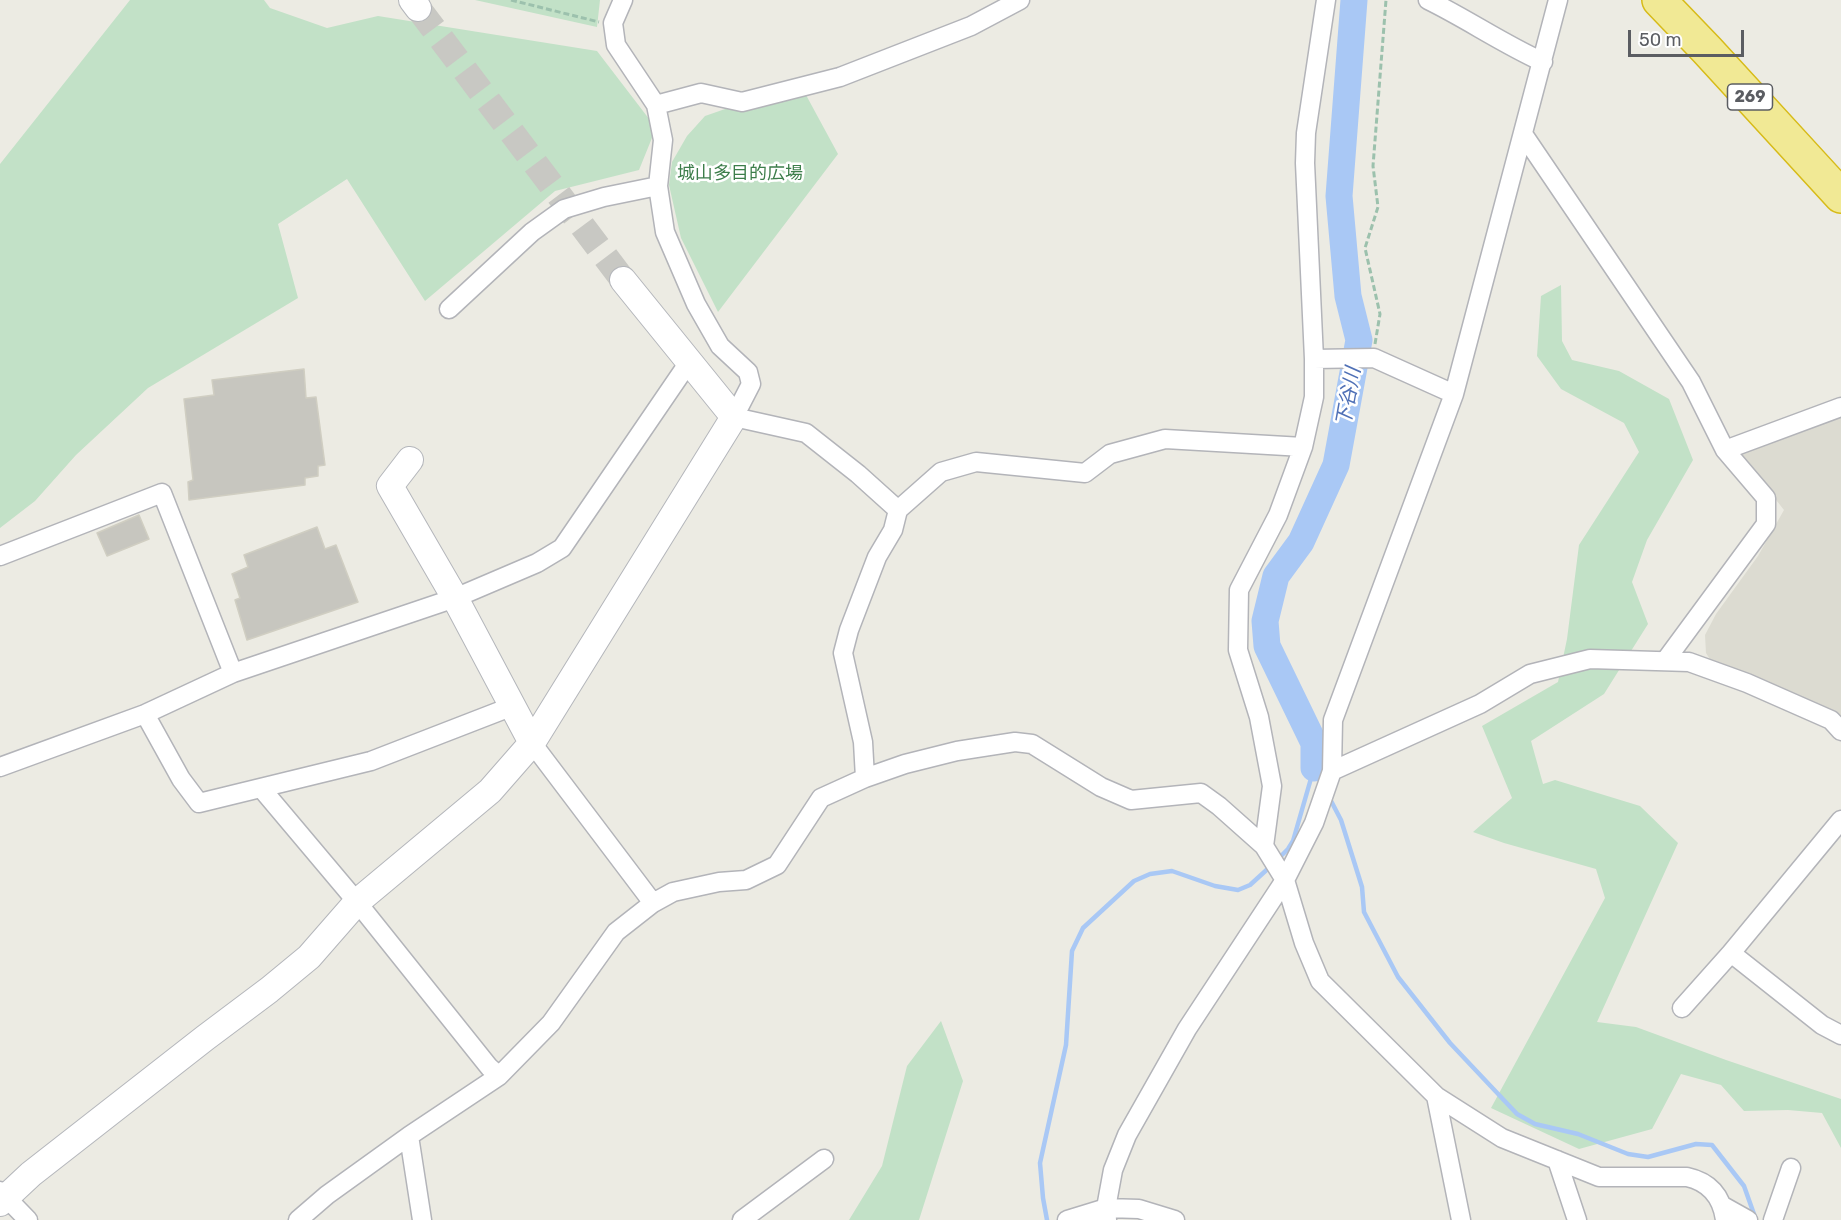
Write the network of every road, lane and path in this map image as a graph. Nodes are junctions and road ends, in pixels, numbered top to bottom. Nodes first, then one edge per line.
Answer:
1 (511, 0) edge
2 (623, 0) edge
3 (1020, 0) edge
4 (1326, 0) edge
5 (1386, 0) edge
6 (1428, 0) edge
7 (1558, 0) edge
8 (1670, 3) edge
9 (604, 22) dead end
10 (1543, 62) junction
11 (656, 105) junction
12 (1523, 134) junction
13 (658, 186) junction
14 (1841, 196) edge
15 (623, 280) tunnel mouth
16 (449, 309) dead end
17 (1374, 358) junction
18 (1314, 359) junction
19 (689, 362) junction
20 (1454, 394) junction
21 (1841, 407) edge
22 (734, 417) junction
23 (1303, 447) junction
24 (1725, 450) junction
25 (410, 460) dead end
26 (898, 510) junction
27 (0, 556) edge
28 (455, 598) junction
29 (1665, 661) junction
30 (233, 673) junction
31 (513, 706) junction
32 (145, 714) junction
33 (1841, 731) edge
34 (532, 743) junction
35 (0, 767) edge
36 (1332, 771) junction
37 (865, 778) junction
38 (261, 788) junction
39 (1841, 820) edge
40 (1264, 846) junction
41 (1285, 880) junction
42 (357, 902) junction
43 (653, 903) junction
44 (1731, 953) junction
45 (1682, 1008) dead end
46 (1841, 1035) edge
47 (499, 1076) junction
48 (1436, 1096) junction
49 (409, 1136) junction
50 (824, 1159) dead end
51 (1557, 1160) junction
52 (1791, 1168) dead end
53 (2, 1197) edge
54 (1724, 1213) edge
55 (1107, 1214) edge
56 (28, 1220) edge
57 (298, 1220) edge
58 (422, 1220) edge
59 (742, 1220) edge
60 (1067, 1220) edge
61 (1175, 1220) edge
62 (1461, 1220) edge
63 (1577, 1220) edge
64 (1748, 1220) edge
65 (1773, 1220) edge

1 - 9 path
2 - 11 street
3 - 11 street
4 - 18 street
5 - 17 path
6 - 10 street
7 - 10 street
8 - 14 highway, 269
10 - 12 street
11 - 13 street
12 - 20 street
12 - 24 street
13 - 16 street
13 - 22 street
15 - 19 street
17 - 18 street
17 - 20 street
18 - 23 street
19 - 22 street
19 - 28 street
20 - 36 street
21 - 24 street
22 - 26 street
22 - 34 street
23 - 26 street
23 - 40 street
24 - 29 street
25 - 28 street
26 - 37 street
27 - 30 street
28 - 30 street
28 - 31 street
29 - 33 street
29 - 36 street
30 - 32 street
31 - 34 street
31 - 38 street
32 - 35 street
32 - 38 street
34 - 42 street
34 - 43 street
36 - 41 street
37 - 40 street
37 - 43 street
38 - 42 street
39 - 44 street
40 - 41 street
41 - 48 street
41 - 55 street
42 - 47 street
42 - 53 street
43 - 47 street
44 - 45 street
44 - 46 street
47 - 49 street
48 - 51 street
48 - 62 street
49 - 57 street
49 - 58 street
50 - 59 street
51 - 54 street
51 - 63 street
52 - 65 street
53 - 56 street
54 - 64 street
55 - 60 street
55 - 61 street

